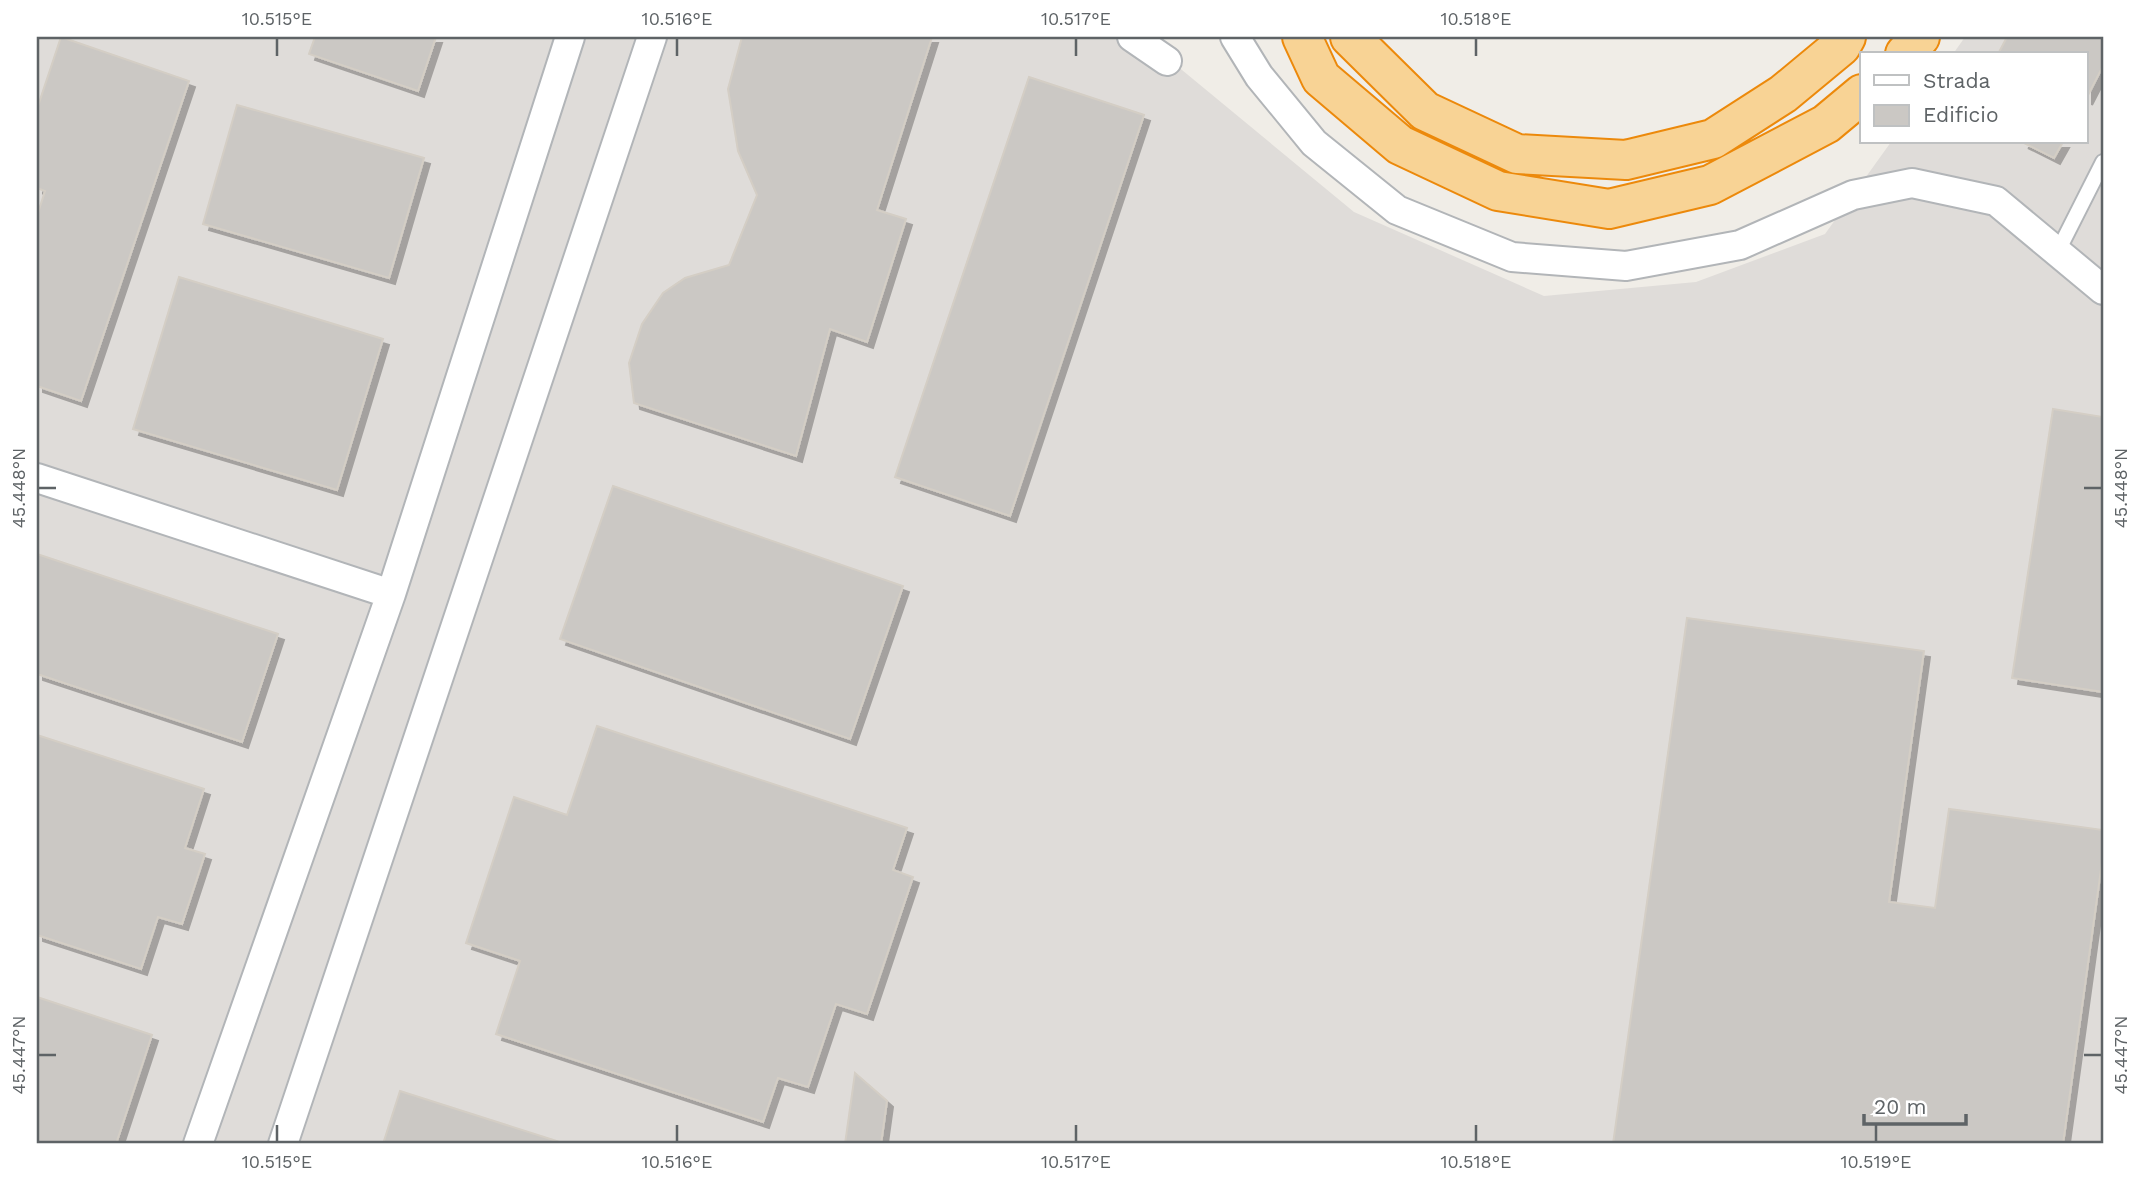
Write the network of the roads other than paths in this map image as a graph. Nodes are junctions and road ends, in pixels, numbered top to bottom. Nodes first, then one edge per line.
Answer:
1 (570, 37) edge
2 (652, 37) edge
3 (1132, 37) edge
4 (1235, 37) edge
5 (1302, 37) edge
6 (1350, 37) edge
7 (1846, 37) edge
8 (1920, 37) edge
9 (1907, 52) edge
10 (1167, 61) dead end
11 (1860, 96) edge
12 (2103, 162) edge
13 (2057, 251) junction
14 (2103, 290) edge
15 (37, 478) edge
16 (391, 594) junction
17 (198, 1144) edge
18 (283, 1144) edge

1 - 16 street
2 - 18 street
3 - 10 street
4 - 13 street
5 - 11 highway
6 - 7 highway
8 - 9 highway
12 - 13 lane
13 - 14 street
15 - 16 street
16 - 17 street

